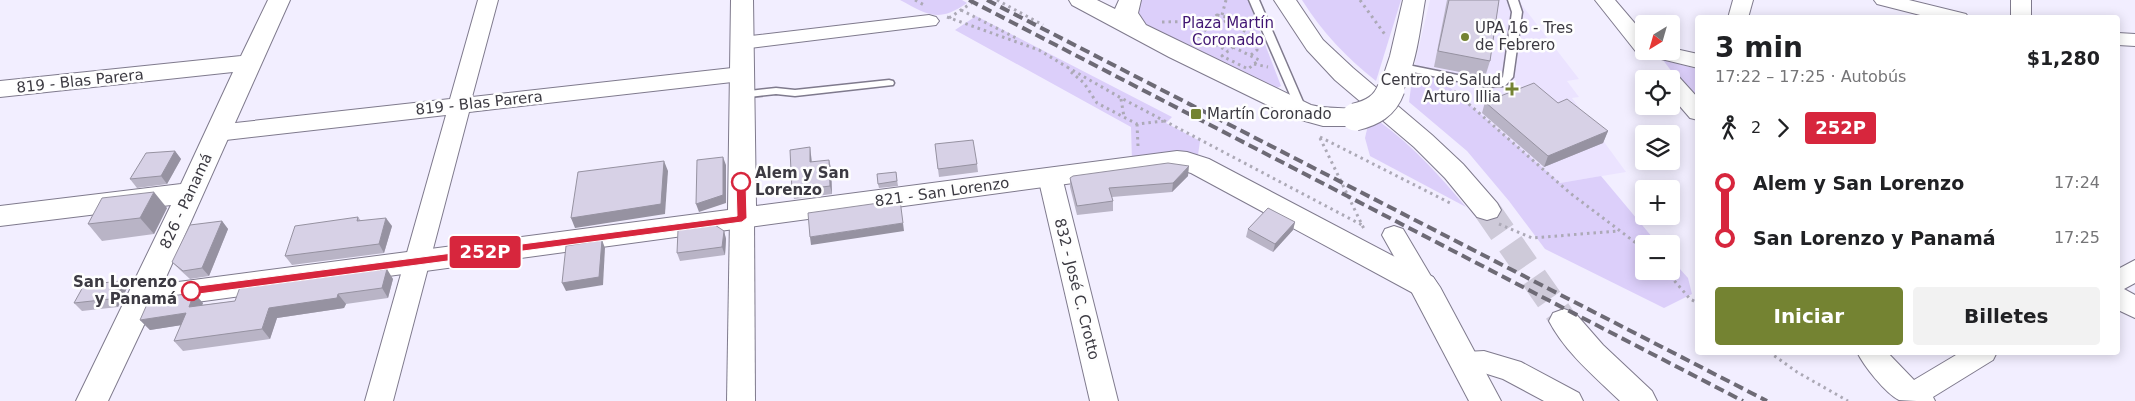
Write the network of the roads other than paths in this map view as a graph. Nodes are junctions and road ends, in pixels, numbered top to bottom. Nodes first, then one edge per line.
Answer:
1 (279, 0) edge
2 (488, 0) edge
3 (742, 0) edge
4 (1119, 0) edge
5 (1254, 0) edge
6 (1285, 0) edge
7 (1513, 0) edge
8 (1605, 0) edge
9 (1743, 0) edge
10 (1883, 0) edge
11 (2020, 0) edge
12 (1411, 3) edge
13 (1086, 4) edge
14 (1739, 15) edge
15 (1880, 15) edge
16 (1946, 15) edge
17 (2021, 15) edge
18 (1132, 18) edge
19 (929, 21) road end
20 (1635, 36) edge
21 (2120, 39) edge
22 (2135, 40) edge
23 (742, 43) junction
24 (1680, 57) edge
25 (1655, 60) edge
26 (1695, 60) edge
27 (249, 63) junction
28 (1397, 70) junction
29 (1662, 70) edge
30 (890, 83) dead end
31 (741, 85) junction
32 (0, 89) edge
33 (1680, 92) edge
34 (460, 105) junction
35 (1695, 109) edge
36 (1303, 112) junction
37 (217, 133) junction
38 (1050, 177) junction
39 (189, 193) junction
40 (1488, 210) tunnel mouth
41 (0, 216) edge
42 (742, 218) junction
43 (1394, 235) dead end
44 (418, 260) junction
45 (1423, 285) junction
46 (142, 298) junction
47 (2120, 298) edge
48 (2135, 308) edge
49 (1564, 321) tunnel mouth
50 (1872, 355) edge
51 (1980, 355) edge
52 (1466, 363) junction
53 (1916, 398) edge
54 (92, 401) edge
55 (379, 401) edge
56 (741, 401) edge
57 (1104, 401) edge
58 (1485, 401) edge
59 (1569, 401) edge
60 (1641, 401) edge

1 - 27 street, 826 - Panamá
2 - 34 street
3 - 23 street
4 - 13 street
5 - 36 lane
6 - 40 street
7 - 28 lane
8 - 20 street
9 - 14 street
10 - 15 street
10 - 16 street
11 - 17 street
12 - 28 street
13 - 18 street
18 - 36 street
19 - 23 street
21 - 22 street
23 - 31 street
24 - 26 street
25 - 29 street
27 - 32 street, 819 - Blas Parera
27 - 37 street, 826 - Panamá
28 - 36 street, bridge
30 - 31 lane
31 - 34 street, 819 - Blas Parera
31 - 42 street
33 - 35 street
34 - 37 street, 819 - Blas Parera
34 - 44 street
37 - 39 street, 826 - Panamá
38 - 42 street, 821 - San Lorenzo
38 - 45 street, 821 - San Lorenzo
38 - 57 street, 832 - José C. Crotto
39 - 41 street
39 - 46 street, 826 - Panamá
42 - 44 street, 821 - San Lorenzo
42 - 56 street
43 - 45 street
44 - 46 street, 821 - San Lorenzo
44 - 55 street
45 - 52 street
46 - 54 street, 826 - Panamá
47 - 48 street
49 - 60 street
50 - 53 street
51 - 53 street
52 - 58 street
52 - 59 street

